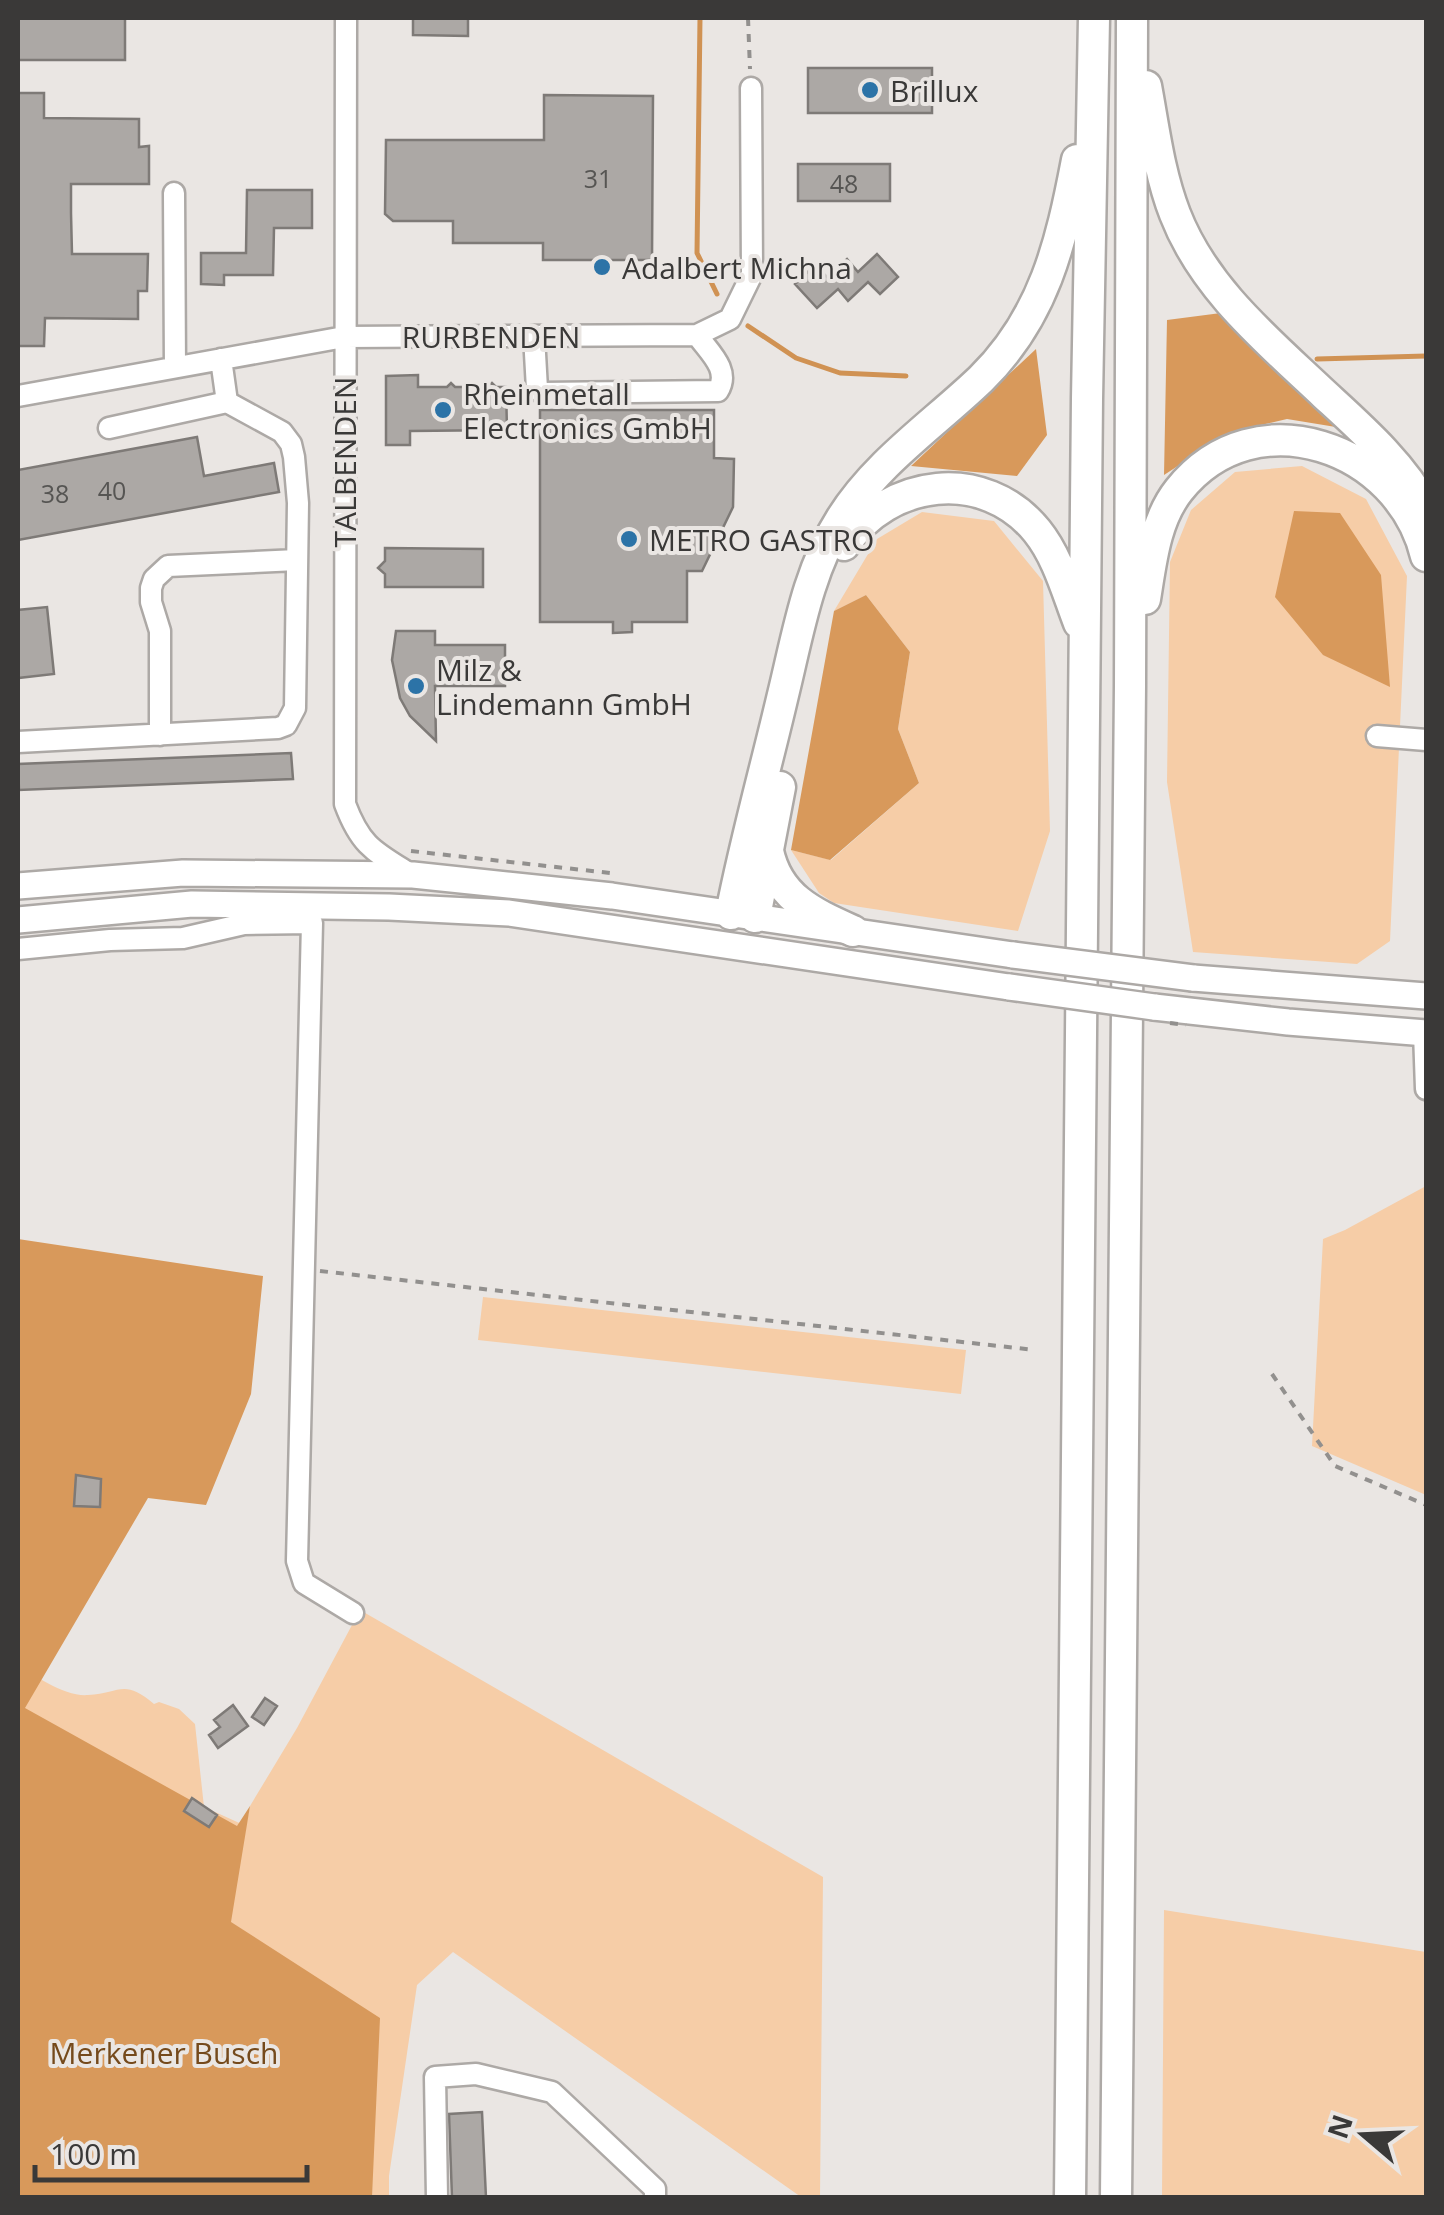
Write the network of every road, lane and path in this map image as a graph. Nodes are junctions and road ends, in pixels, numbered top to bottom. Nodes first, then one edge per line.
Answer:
1 (346, 18) edge
2 (748, 18) edge
3 (1094, 18) edge
4 (1134, 18) edge
5 (1094, 68) junction
6 (751, 88) joint
7 (174, 193) dead end
8 (344, 336) junction
9 (534, 336) junction
10 (697, 336) junction
11 (222, 359) junction
12 (174, 368) junction
13 (18, 396) edge
14 (227, 402) junction
15 (109, 428) dead end
16 (1426, 509) edge
17 (1426, 556) edge
18 (298, 560) junction
19 (1085, 639) junction
20 (1130, 686) junction
21 (160, 734) junction
22 (1377, 736) dead end
23 (1426, 740) edge
24 (18, 742) edge
25 (402, 850) dead end
26 (768, 852) junction
27 (413, 875) junction
28 (620, 876) dead end
29 (18, 886) edge
30 (743, 916) junction
31 (18, 920) edge
32 (853, 931) junction
33 (742, 946) junction
34 (18, 950) edge
35 (1426, 996) edge
36 (1426, 1006) edge
37 (1425, 1032) edge
38 (1426, 1089) edge
39 (306, 1270) junction
40 (1035, 1350) dead end
41 (1272, 1374) dead end
42 (1426, 1504) edge
43 (353, 1613) dead end
44 (437, 2198) edge
45 (655, 2198) edge
46 (1070, 2198) edge
47 (1116, 2198) edge

1 - 8 street, TALBENDEN
2 - 6 path
3 - 5 highway
4 - 16 highway
4 - 20 highway
5 - 19 highway
5 - 30 highway
6 - 10 street
7 - 12 street
8 - 9 street, RURBENDEN
8 - 11 street, RURBENDEN
8 - 27 street, TALBENDEN
9 - 10 street, RURBENDEN
9 - 10 street
11 - 12 street, RURBENDEN
11 - 14 street
12 - 13 street, RURBENDEN
14 - 15 street
14 - 18 street
17 - 20 highway
18 - 21 street
18 - 21 street
19 - 26 highway
19 - 46 highway
20 - 47 highway
21 - 24 street
22 - 23 street
25 - 28 path
26 - 30 highway
26 - 32 highway
27 - 29 main road
27 - 30 main road
30 - 32 main road
30 - 33 main road
31 - 33 main road
32 - 35 main road, bridge
33 - 37 main road, bridge
34 - 39 street
36 - 37 main road
37 - 38 street
39 - 40 path
39 - 43 street
41 - 42 path
44 - 45 street

